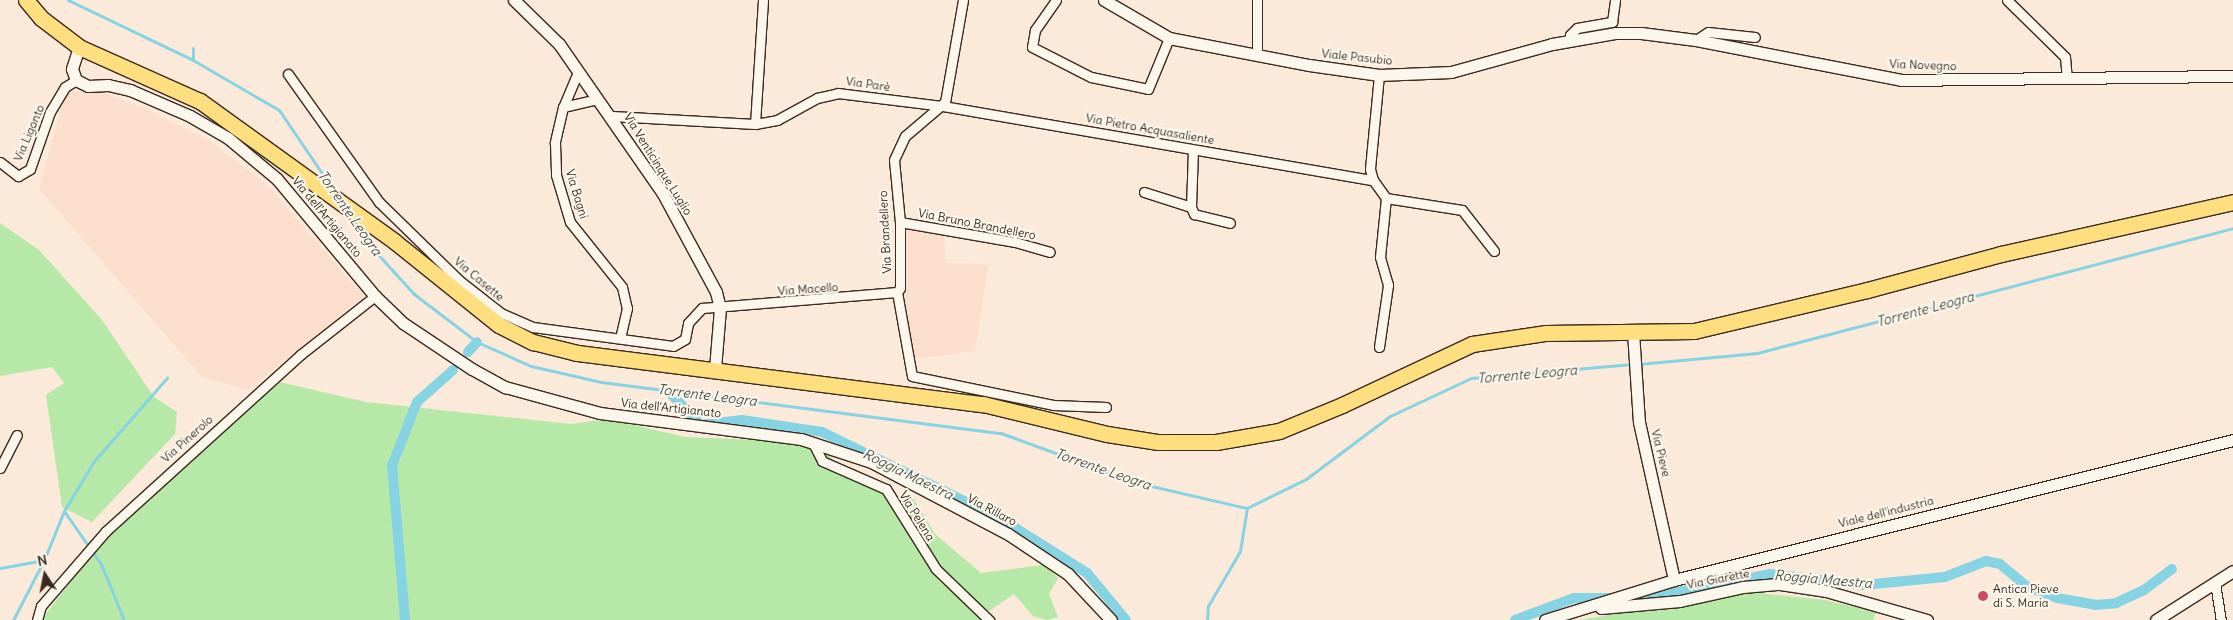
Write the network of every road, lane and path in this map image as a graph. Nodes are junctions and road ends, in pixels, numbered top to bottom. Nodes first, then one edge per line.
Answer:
1 (26, 0) edge
2 (514, 0) edge
3 (763, 0) edge
4 (963, 0) edge
5 (1056, 0) edge
6 (1104, 0) edge
7 (1257, 0) edge
8 (1615, 0) edge
9 (2007, 0) edge
10 (1616, 33) joint
11 (1755, 37) dead end
12 (1169, 38) junction
13 (1696, 40) junction
14 (1570, 41) junction
15 (78, 48) junction
16 (1257, 54) junction
17 (578, 72) junction
18 (288, 74) dead end
19 (1379, 75) junction
20 (2233, 76) edge
21 (2067, 78) junction
22 (76, 80) junction
23 (598, 99) junction
24 (923, 105) joint
25 (943, 106) junction
26 (563, 107) junction
27 (612, 116) junction
28 (756, 124) junction
29 (1193, 150) junction
30 (0, 162) edge
31 (1373, 180) junction
32 (1144, 192) dead end
33 (1386, 198) junction
34 (2233, 202) edge
35 (1192, 207) junction
36 (900, 222) junction
37 (1230, 223) dead end
38 (1494, 251) dead end
39 (1050, 252) dead end
40 (897, 292) junction
41 (375, 296) junction
42 (720, 308) junction
43 (1633, 332) junction
44 (620, 338) junction
45 (1380, 347) dead end
46 (715, 369) junction
47 (1106, 408) dead end
48 (754, 431) joint
49 (17, 435) dead end
50 (2233, 440) edge
51 (813, 443) junction
52 (0, 468) edge
53 (2233, 571) edge
54 (1674, 580) junction
55 (2215, 583) junction
56 (1570, 612) junction
57 (37, 620) edge
58 (989, 620) edge
59 (1111, 620) edge
60 (1546, 620) edge
61 (1927, 620) edge
62 (2156, 620) edge
63 (2221, 620) edge

1 - 15 main road
2 - 17 street, Via Venticinque Luglio
3 - 28 street
4 - 25 street
5 - 12 street
6 - 12 street, Viale Pasubio
7 - 16 street
8 - 14 street
9 - 21 street
10 - 13 street, Via Novegno
10 - 14 street, Viale Pasubio
11 - 13 street
12 - 16 street, Viale Pasubio
13 - 21 street, Via Novegno
14 - 19 street, Viale Pasubio
15 - 22 street
15 - 46 main road
16 - 19 street, Viale Pasubio
17 - 23 street, Via Venticinque Luglio
17 - 26 street, Via Bagni
18 - 44 street, Via Casette
19 - 31 street
20 - 21 street, Via Novegno
22 - 30 street, Via Ligonto
22 - 41 street, Via dell'Artigianato
23 - 26 street
23 - 27 street, Via Venticinque Luglio
24 - 25 street, Via Pietro Acquasaliente
24 - 28 street, Via Parè
25 - 29 street, Via Pietro Acquasaliente
25 - 36 street, Via Brandellero
26 - 44 street, Via Bagni
27 - 28 street, Via Parè
27 - 42 street, Via Venticinque Luglio
29 - 31 street, Via Pietro Acquasaliente
29 - 35 street
31 - 33 street
32 - 35 street
33 - 38 street
33 - 45 street
34 - 43 main road
35 - 37 street
36 - 39 street, Via Bruno Brandellero
36 - 40 street, Via Brandellero
40 - 42 street, Via Macello
40 - 47 street, Via Brandellero
41 - 48 street, Via dell'Artigianato
41 - 57 street, Via Pinerolo
42 - 44 street, Via Casette
42 - 46 street, Via Venticinque Luglio
43 - 46 main road
43 - 54 street, Via Pieve
48 - 51 street, Via Rillaro
49 - 52 street
50 - 54 street, Viale dell'industria
51 - 58 street, Via Pelena
51 - 59 street, Via Rillaro
53 - 55 street
54 - 56 street, Viale dell'industria
55 - 62 street
55 - 63 street
56 - 60 street, Viale dell'industria
56 - 61 street, Via Giarette

